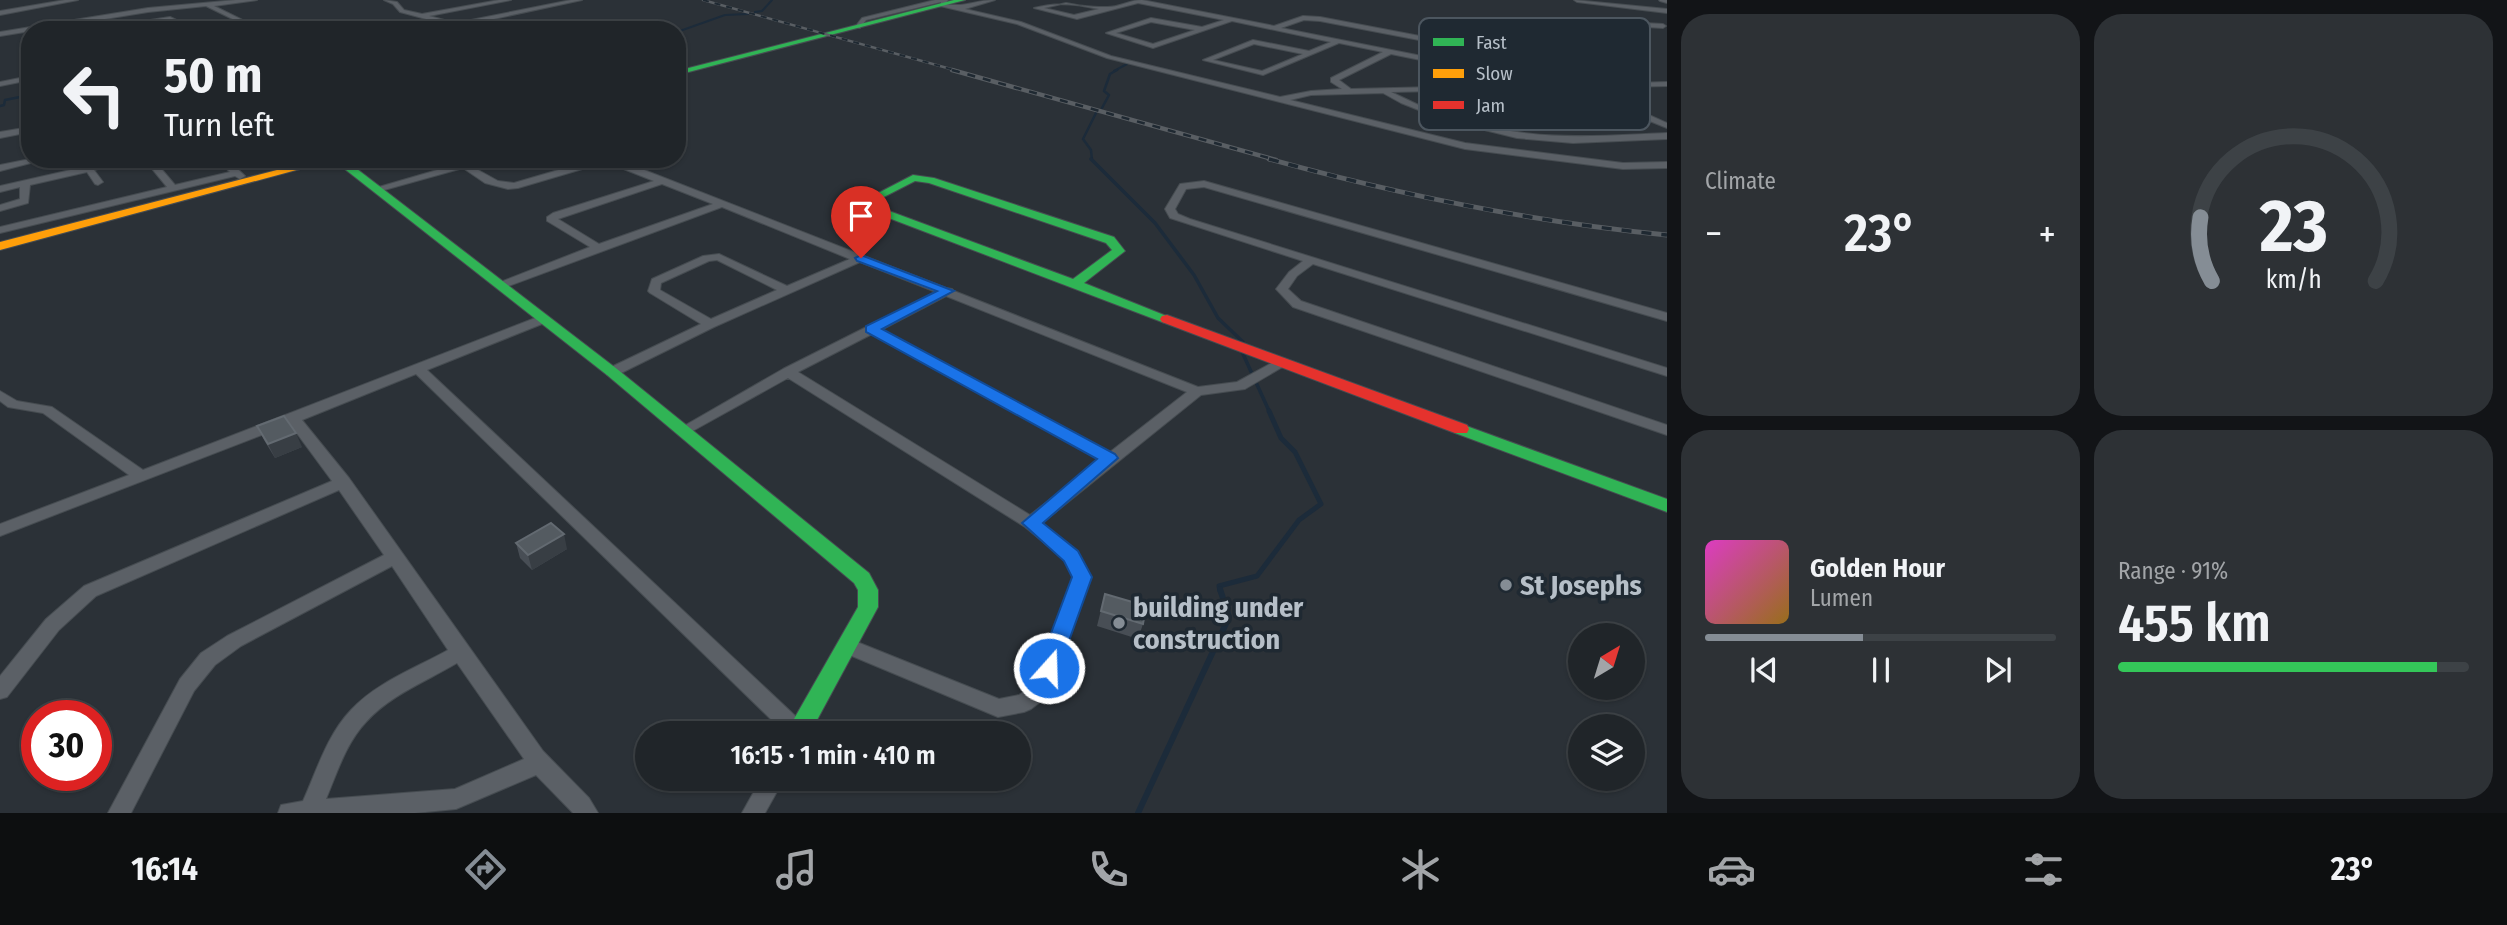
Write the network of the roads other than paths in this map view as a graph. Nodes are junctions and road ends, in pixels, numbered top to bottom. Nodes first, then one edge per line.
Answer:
1 (75, 0) edge
2 (158, 0) edge
3 (254, 0) edge
4 (387, 0) edge
5 (464, 0) edge
6 (508, 0) edge
7 (579, 0) edge
8 (855, 0) edge
9 (867, 0) edge
10 (992, 0) edge
11 (1136, 0) edge
12 (1577, 0) edge
13 (943, 2) edge
14 (961, 4) edge
15 (206, 5) junction
16 (479, 5) junction
17 (169, 8) junction
18 (1105, 9) junction
19 (1656, 10) junction
20 (1667, 11) edge
21 (0, 12) edge
22 (428, 15) junction
23 (1230, 20) junction
24 (91, 21) edge
25 (156, 21) edge
26 (175, 21) edge
27 (240, 21) edge
28 (445, 21) edge
29 (476, 21) edge
30 (1665, 27) edge
31 (1202, 29) junction
32 (1274, 29) junction
33 (21, 31) edge
34 (0, 34) edge
35 (1419, 38) edge
36 (1338, 41) junction
37 (1310, 52) junction
38 (1389, 52) junction
39 (1419, 58) edge
40 (686, 71) edge
41 (21, 80) edge
42 (0, 84) edge
43 (1349, 91) junction
44 (1419, 91) edge
45 (1385, 92) junction
46 (1282, 99) junction
47 (1419, 110) edge
48 (1650, 119) edge
49 (1667, 126) edge
50 (1501, 130) edge
51 (21, 131) edge
52 (0, 135) edge
53 (1667, 136) edge
54 (21, 164) edge
55 (1667, 165) edge
56 (0, 168) edge
57 (93, 168) edge
58 (156, 168) edge
59 (232, 168) edge
60 (295, 168) edge
61 (352, 168) edge
62 (453, 168) edge
63 (468, 168) edge
64 (577, 168) edge
65 (630, 168) edge
66 (89, 169) junction
67 (242, 177) junction
68 (662, 181) junction
69 (98, 182) dead end
70 (25, 184) junction
71 (173, 188) junction
72 (0, 189) edge
73 (377, 189) junction
74 (722, 204) junction
75 (0, 208) edge
76 (0, 230) edge
77 (0, 246) edge
78 (598, 248) junction
79 (861, 258) junction
80 (1312, 260) junction
81 (1074, 284) junction
82 (502, 285) junction
83 (787, 291) junction
84 (948, 291) junction
85 (1667, 317) edge
86 (543, 319) junction
87 (710, 324) junction
88 (871, 329) junction
89 (1284, 362) junction
90 (418, 368) junction
91 (612, 372) junction
92 (788, 372) junction
93 (1667, 372) edge
94 (1197, 391) junction
95 (0, 395) edge
96 (293, 418) junction
97 (684, 429) junction
98 (1667, 430) edge
99 (1109, 458) junction
100 (141, 476) junction
101 (343, 482) junction
102 (1667, 506) edge
103 (1031, 523) junction
104 (0, 530) edge
105 (396, 557) junction
106 (847, 646) junction
107 (458, 653) junction
108 (0, 691) edge
109 (786, 721) edge
110 (805, 721) edge
111 (538, 762) junction
112 (766, 791) edge
113 (299, 812) edge
114 (119, 813) edge
115 (587, 813) edge
116 (753, 813) edge

1 - 21 street
2 - 17 street
3 - 15 street
4 - 22 street
5 - 16 street
6 - 16 street
7 - 29 street
8 - 9 street
10 - 14 street
11 - 18 street
11 - 23 street
12 - 19 street
13 - 14 street
13 - 40 street
14 - 46 street
15 - 17 street
15 - 27 street
16 - 22 street
17 - 24 street
18 - 18 street
19 - 20 street
19 - 30 street
22 - 28 street
23 - 31 street
23 - 32 street
25 - 26 street
31 - 31 street
32 - 35 street
32 - 36 street
33 - 34 street
36 - 37 street
36 - 38 street
37 - 37 street
38 - 39 street
38 - 43 street
41 - 42 street
43 - 45 street
43 - 46 street
44 - 45 street
45 - 47 street
46 - 55 street
48 - 49 street
50 - 53 street
51 - 52 street
54 - 56 street
57 - 66 street
58 - 71 street
59 - 67 street
60 - 67 street
61 - 73 street
62 - 73 street
63 - 64 street
65 - 68 street
66 - 69 street
66 - 70 street
67 - 71 street
67 - 77 street
68 - 74 street
68 - 78 street
70 - 72 street
70 - 75 street
71 - 76 street
73 - 82 street
74 - 78 street
74 - 79 street
78 - 82 street
79 - 83 street
79 - 84 street
80 - 85 street
80 - 93 street
80 - 98 street
81 - 81 street
81 - 89 street
82 - 86 street
83 - 87 street
83 - 87 street
84 - 88 street
84 - 94 street
86 - 90 street
86 - 91 street
87 - 91 street
88 - 92 street
88 - 99 street
89 - 94 street
89 - 102 street
90 - 96 street
90 - 109 street
91 - 97 street
92 - 97 street
92 - 103 street
94 - 99 street
95 - 100 street
96 - 100 street
96 - 101 street
97 - 106 street
99 - 103 street
100 - 104 street
101 - 105 street
101 - 108 street
103 - 106 street
105 - 107 street
105 - 114 street
106 - 110 street
107 - 111 street
107 - 113 street
111 - 113 street
111 - 115 street
112 - 116 street

